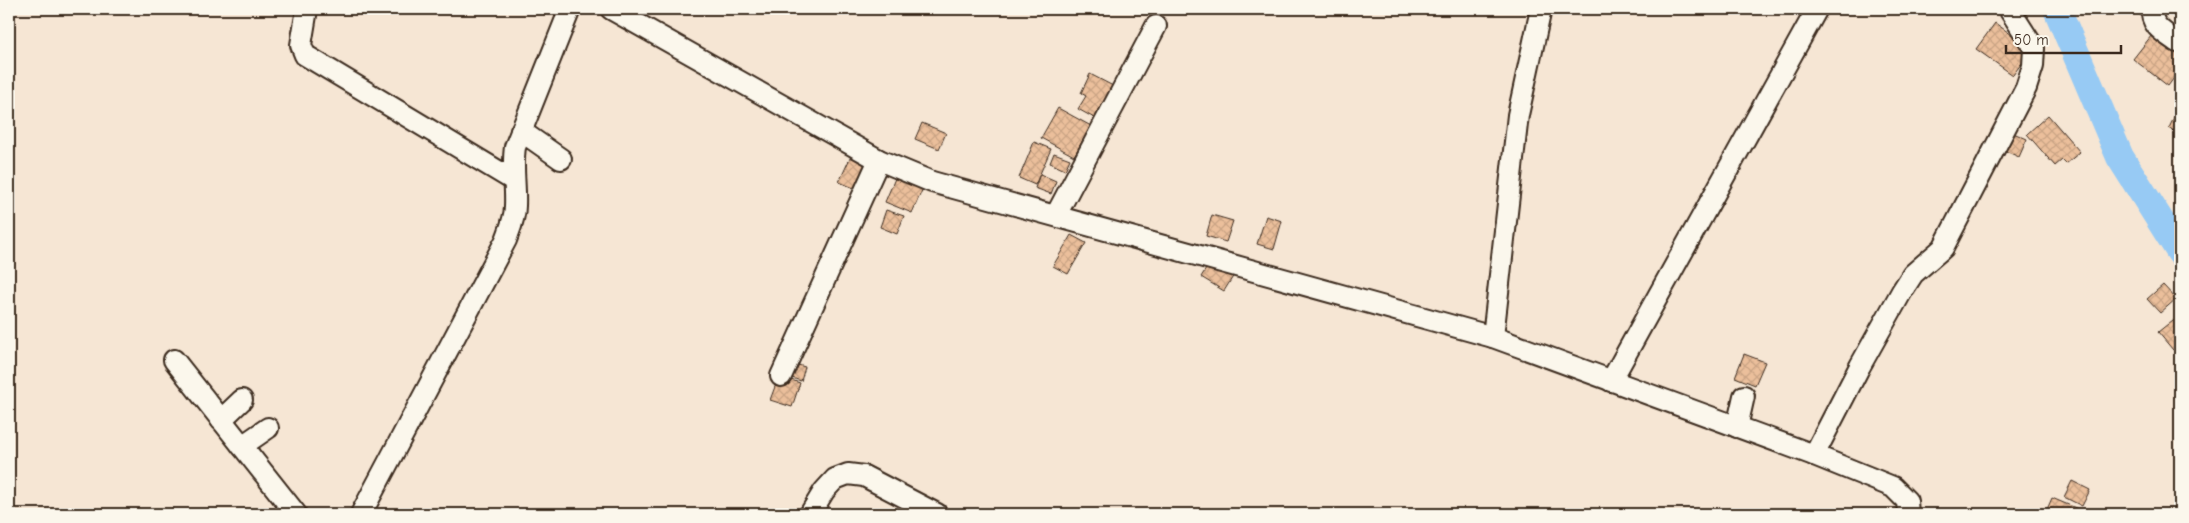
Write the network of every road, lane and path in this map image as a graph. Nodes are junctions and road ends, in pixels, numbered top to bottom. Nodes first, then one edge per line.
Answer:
1 (307, 9) edge
2 (570, 9) edge
3 (611, 9) edge
4 (1541, 9) edge
5 (1817, 9) edge
6 (2009, 9) edge
7 (2152, 9) edge
8 (1156, 26) dead end
9 (2177, 42) dead end
10 (521, 131) junction
11 (561, 159) dead end
12 (879, 160) junction
13 (514, 180) junction
14 (1056, 215) junction
15 (1493, 337) junction
16 (174, 360) dead end
17 (781, 376) dead end
18 (1610, 381) junction
19 (1744, 396) dead end
20 (242, 400) dead end
21 (221, 420) junction
22 (1737, 427) junction
23 (268, 428) dead end
24 (242, 446) junction
25 (1814, 455) junction
26 (296, 514) edge
27 (361, 514) edge
28 (810, 514) edge
29 (937, 514) edge
30 (1908, 514) edge

1 - 13 street
2 - 10 street
3 - 12 street
4 - 15 street
5 - 18 street
6 - 25 street
7 - 9 street
8 - 14 street
10 - 11 street
10 - 13 street
12 - 14 street
12 - 17 street
13 - 27 street
14 - 15 street
15 - 18 street
16 - 21 street
18 - 22 street
19 - 22 street
20 - 21 street
21 - 24 street
22 - 25 street
23 - 24 street
24 - 26 street
25 - 30 street
28 - 29 street

